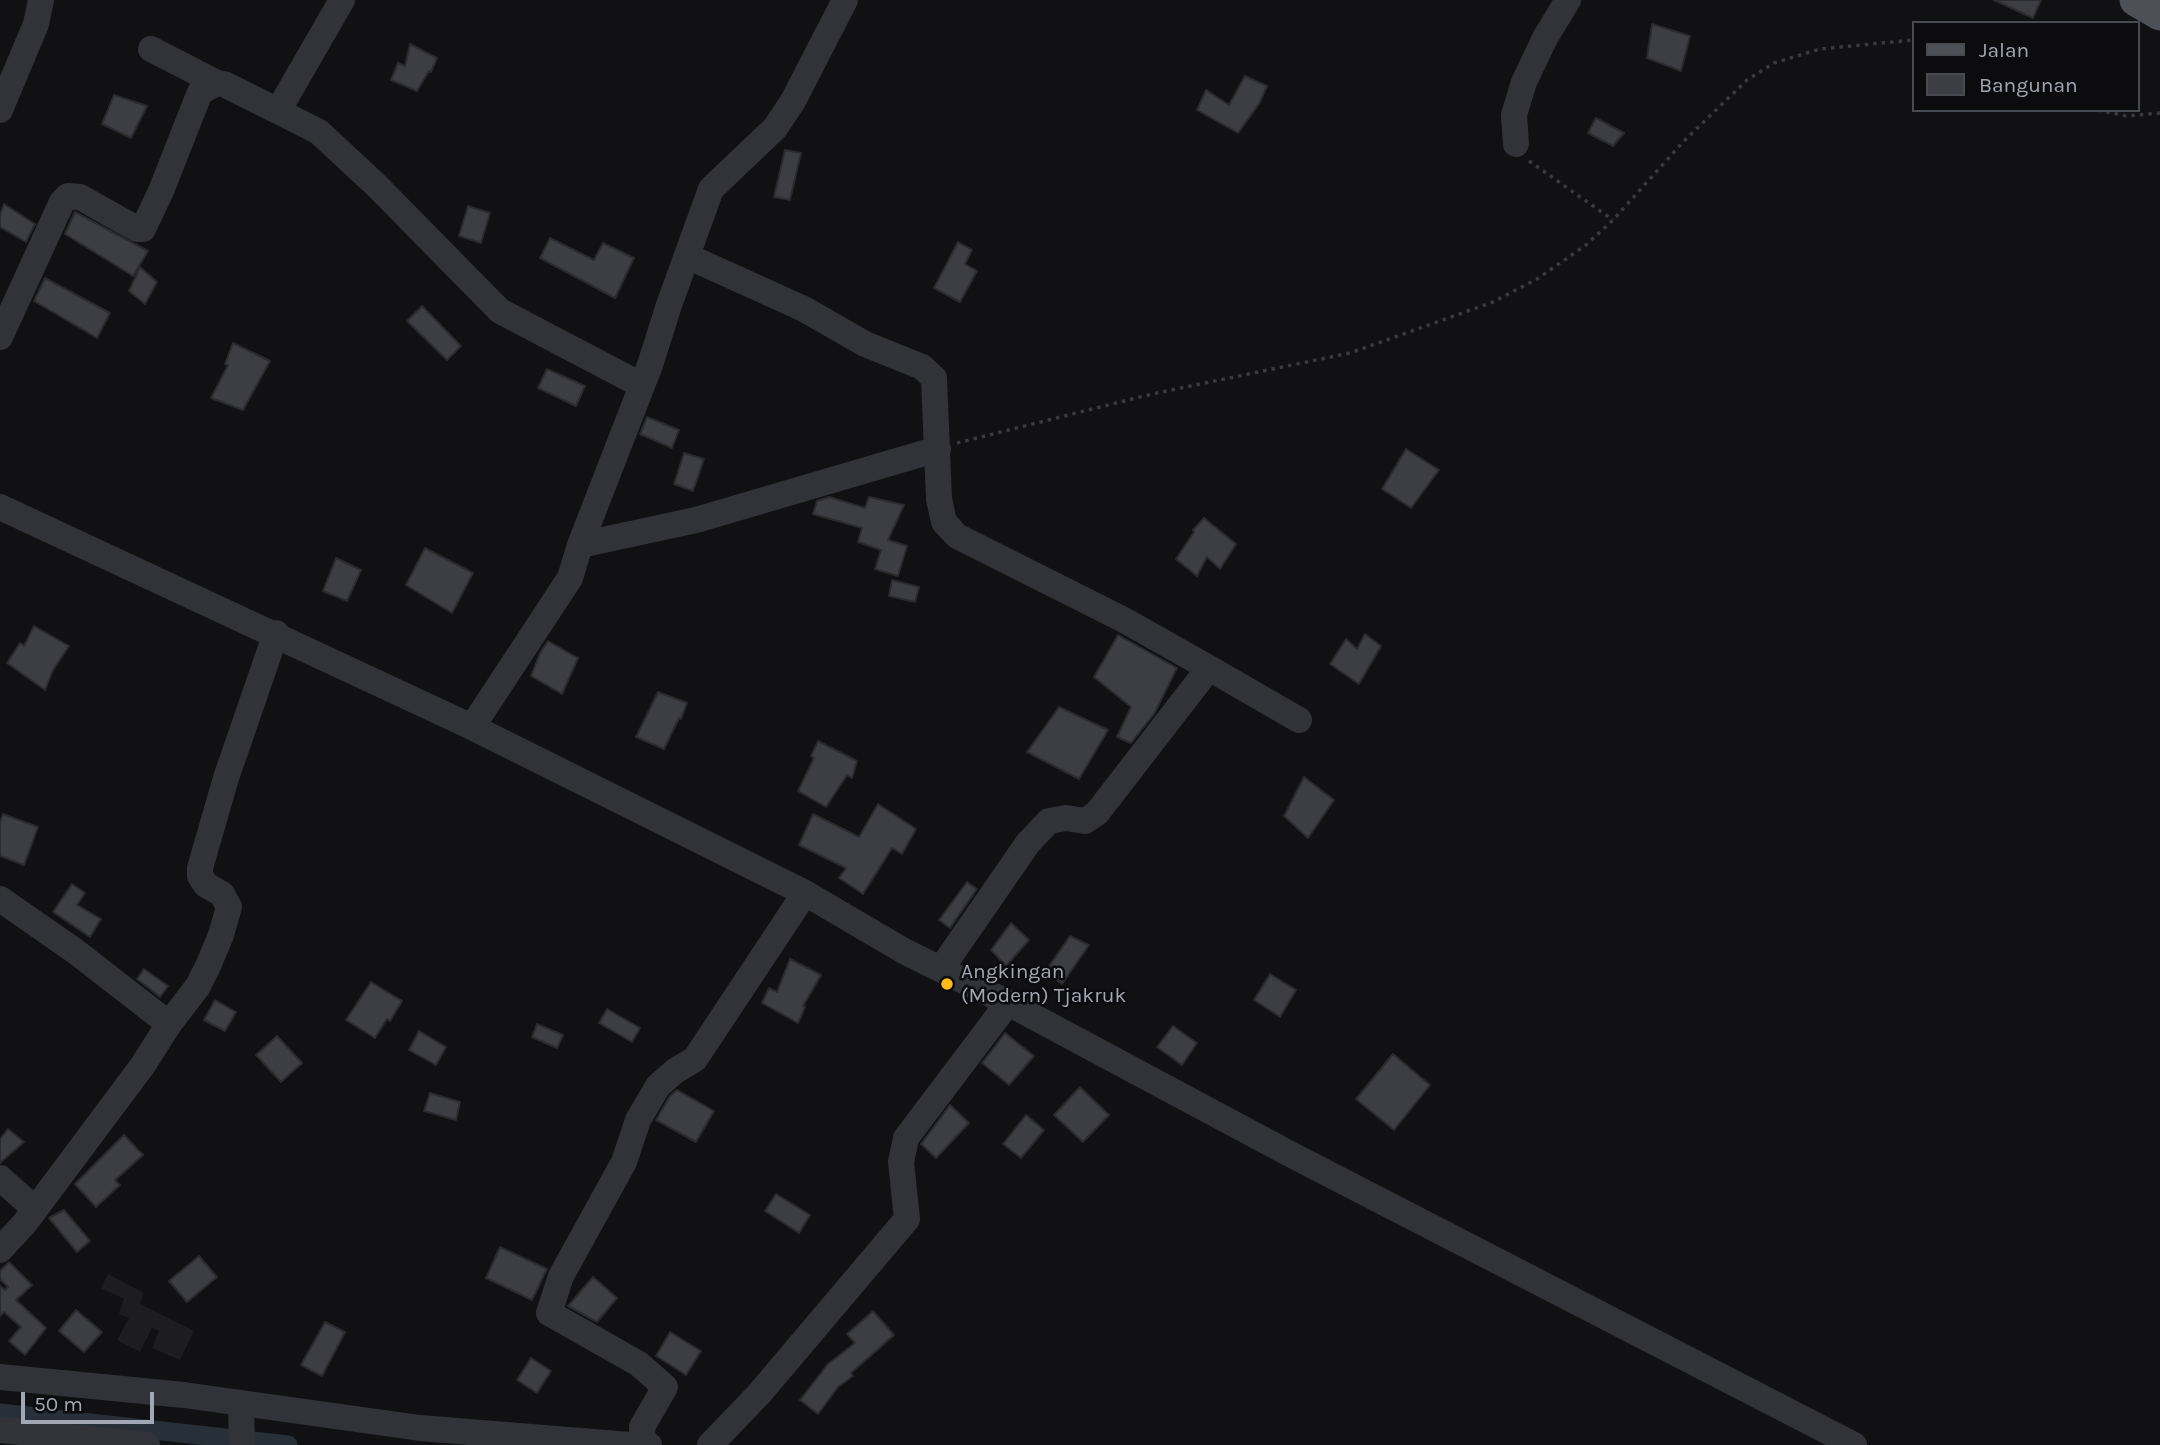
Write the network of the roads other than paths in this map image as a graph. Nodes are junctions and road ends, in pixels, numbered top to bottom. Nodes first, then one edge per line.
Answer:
1 (41, 0) edge
2 (342, 0) edge
3 (845, 0) edge
4 (1568, 0) edge
5 (2136, 0) edge
6 (2160, 14) edge
7 (151, 49) dead end
8 (217, 83) junction
9 (0, 110) edge
10 (278, 111) junction
11 (1516, 144) road end
12 (687, 256) junction
13 (0, 337) edge
14 (641, 386) junction
15 (938, 449) junction
16 (0, 507) edge
17 (580, 545) junction
18 (275, 633) junction
19 (1209, 668) junction
20 (1299, 720) dead end
21 (472, 727) junction
22 (805, 893) junction
23 (0, 899) edge
24 (942, 969) junction
25 (1008, 1003) junction
26 (169, 1024) junction
27 (0, 1178) edge
28 (35, 1209) junction
29 (0, 1250) edge
30 (0, 1377) edge
31 (242, 1426) edge
32 (0, 1430) edge
33 (147, 1445) edge
34 (630, 1445) edge
35 (649, 1445) edge
36 (709, 1445) edge
37 (1854, 1445) edge

1 - 9 street
2 - 10 street
3 - 12 street
4 - 11 street
5 - 6 main road
7 - 8 street
8 - 10 street
8 - 13 street
10 - 14 street
12 - 14 street
12 - 15 street
14 - 17 street
15 - 17 street
15 - 19 street
16 - 18 street
17 - 21 street
18 - 21 street
18 - 26 street
19 - 20 street
19 - 24 street
21 - 22 street
22 - 24 street
22 - 35 street
23 - 26 street
24 - 25 street
25 - 36 street
25 - 37 street
26 - 28 street
27 - 28 street
28 - 29 street
30 - 31 street
31 - 34 street
32 - 33 street

